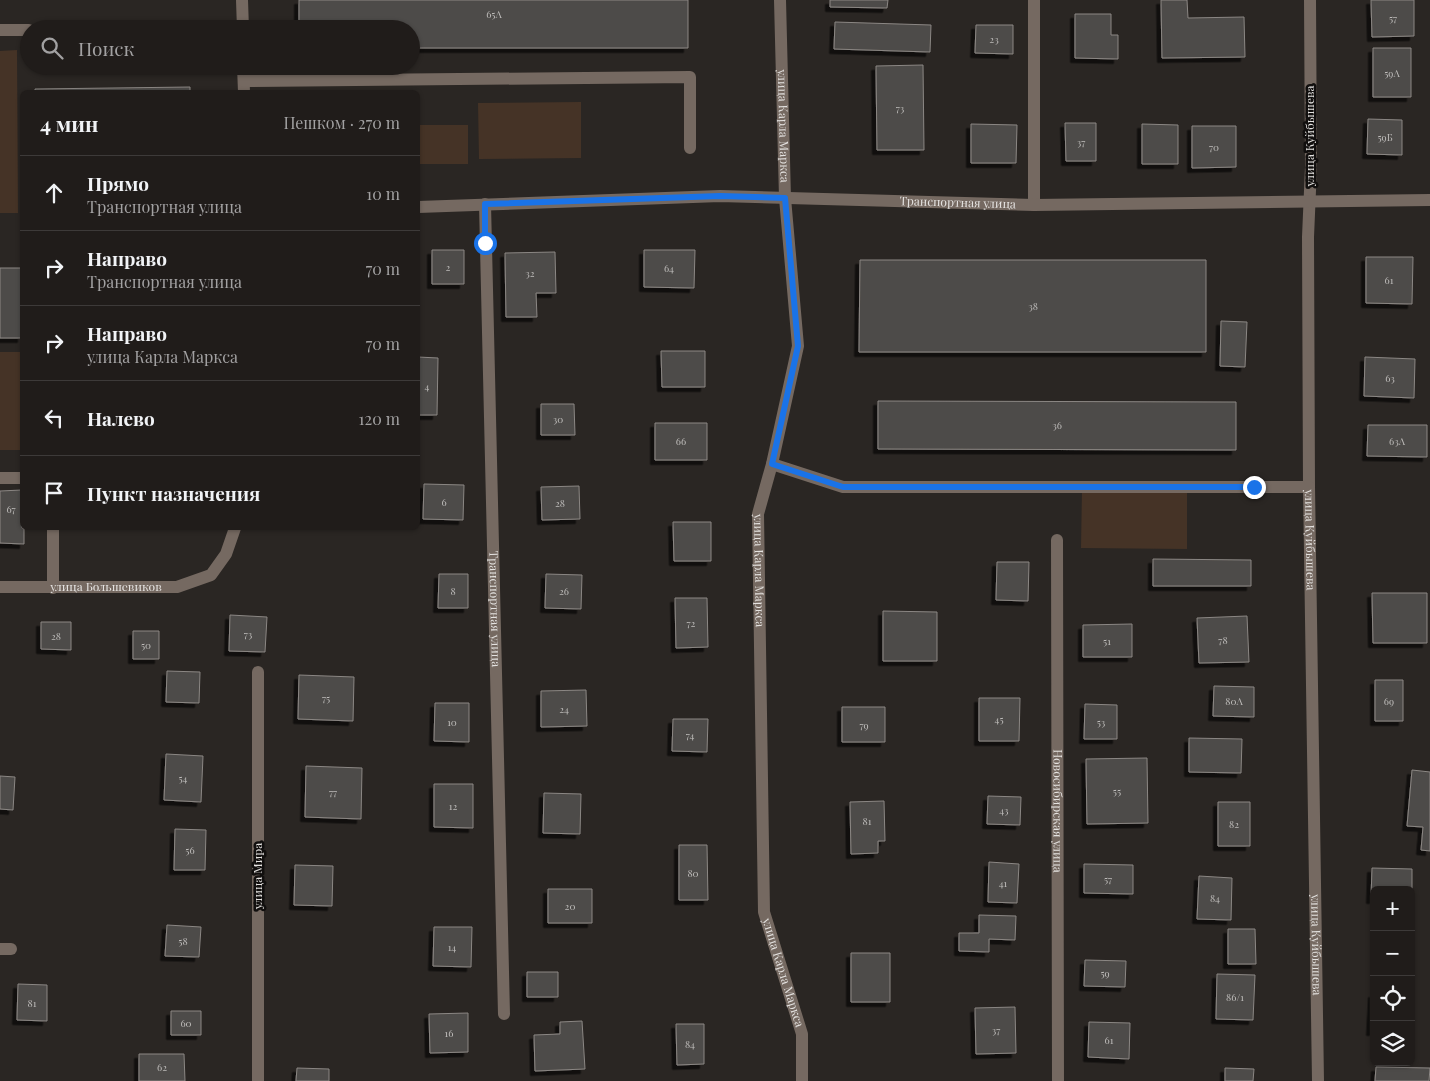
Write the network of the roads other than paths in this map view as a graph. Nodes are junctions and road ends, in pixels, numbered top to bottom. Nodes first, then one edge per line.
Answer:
1 (242, 0) edge
2 (780, 0) edge
3 (1034, 0) edge
4 (1310, 0) edge
5 (243, 20) edge
6 (0, 30) edge
7 (20, 30) edge
8 (244, 87) edge
9 (690, 148) dead end
10 (785, 198) junction
11 (1430, 200) edge
12 (1309, 202) junction
13 (485, 204) junction
14 (1034, 205) junction
15 (420, 207) edge
16 (772, 464) junction
17 (0, 478) edge
18 (20, 478) edge
19 (1309, 487) junction
20 (53, 530) edge
21 (234, 530) edge
22 (1057, 540) dead end
23 (0, 587) edge
24 (54, 588) junction
25 (258, 672) dead end
26 (504, 1014) dead end
27 (258, 1081) edge
28 (802, 1081) edge
29 (1058, 1081) edge
30 (1318, 1081) edge

1 - 5 street
2 - 10 street, улица Карла Маркса
3 - 14 street
4 - 12 street, улица Куйбышева
6 - 7 street
8 - 9 street
10 - 13 street, Транспортная улица
10 - 14 street, Транспортная улица
10 - 16 street, улица Карла Маркса
11 - 12 street, Транспортная улица
12 - 14 street, Транспортная улица
12 - 19 street, улица Куйбышева
13 - 15 street, Транспортная улица
13 - 26 street, Транспортная улица
16 - 19 street
16 - 28 street, улица Карла Маркса
17 - 18 street
19 - 30 street, улица Куйбышева
20 - 24 street
21 - 24 street, улица Большевиков
22 - 29 street, Новосибирская улица
23 - 24 street, улица Большевиков
25 - 27 street, улица Мира

